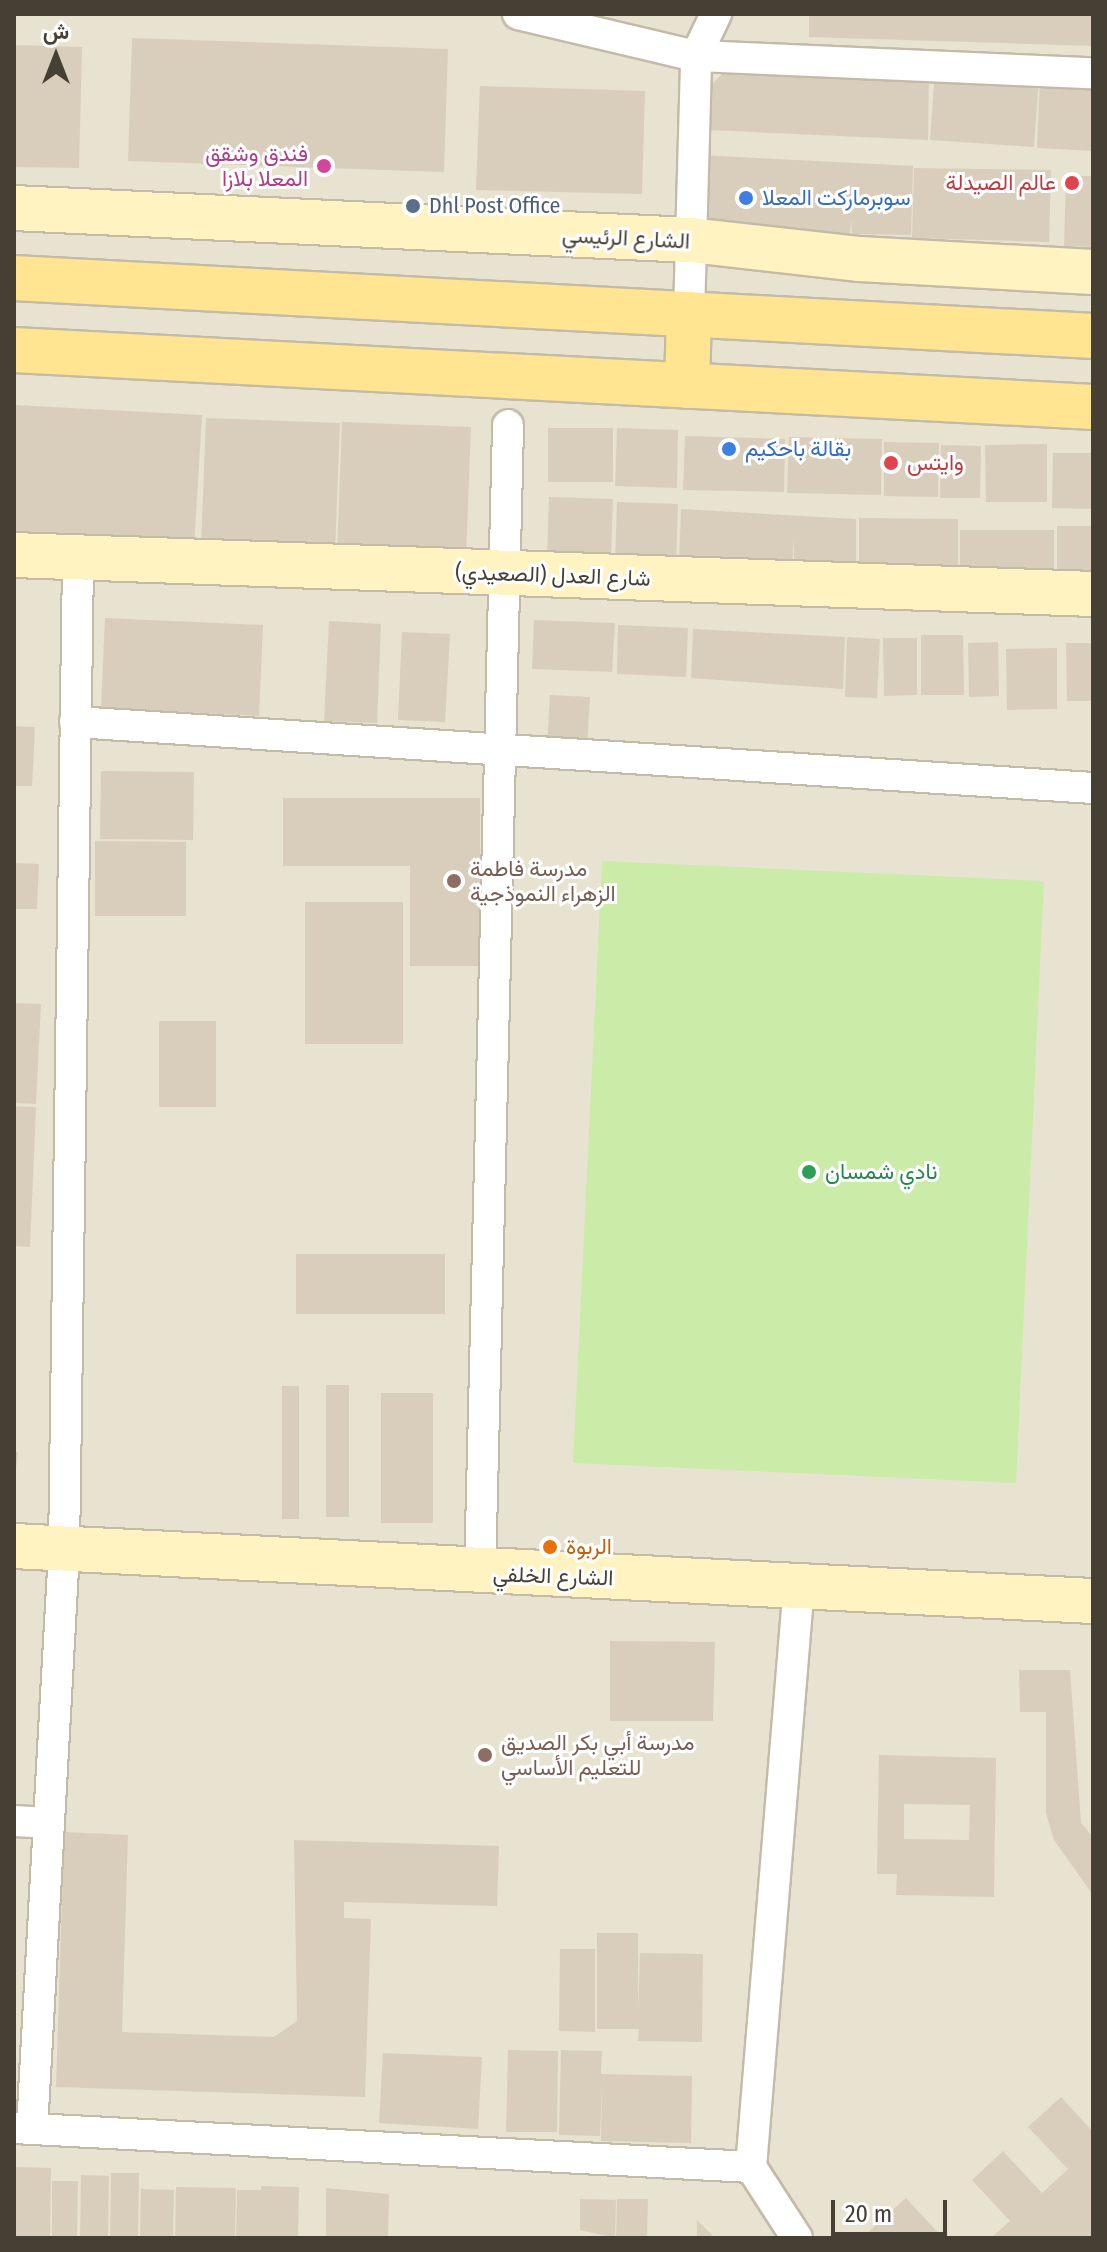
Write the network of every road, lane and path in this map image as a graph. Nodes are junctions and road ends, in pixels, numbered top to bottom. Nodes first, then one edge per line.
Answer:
1 (518, 14) edge
2 (716, 14) edge
3 (696, 56) junction
4 (1093, 73) edge
5 (14, 208) edge
6 (690, 240) junction
7 (1093, 272) edge
8 (14, 278) edge
9 (689, 314) junction
10 (1093, 336) edge
11 (14, 350) edge
12 (687, 386) junction
13 (1093, 407) edge
14 (508, 425) dead end
15 (14, 555) edge
16 (78, 558) junction
17 (505, 573) junction
18 (1093, 594) edge
19 (75, 722) junction
20 (500, 753) junction
21 (1093, 788) edge
22 (14, 1546) edge
23 (64, 1551) junction
24 (480, 1573) junction
25 (799, 1585) junction
26 (1093, 1601) edge
27 (14, 1821) edge
28 (49, 1823) junction
29 (23, 2129) edge
30 (751, 2167) junction
31 (797, 2238) edge

1 - 3 street
2 - 3 street
3 - 4 street
3 - 6 street
5 - 6 street, الشارع الرئيسي
6 - 7 street, الشارع الرئيسي
6 - 9 street
8 - 9 main road
9 - 10 main road
9 - 12 main road
11 - 12 main road
12 - 13 main road
14 - 17 street
15 - 16 street, شارع العدل (الصعيدي)
16 - 17 street, شارع العدل (الصعيدي)
16 - 19 street
17 - 18 street, شارع العدل (الصعيدي)
17 - 20 street
19 - 20 street
19 - 23 street
20 - 21 street
20 - 24 street
22 - 23 street, الشارع الخلفي
23 - 24 street, الشارع الخلفي
23 - 28 street
24 - 25 street, الشارع الخلفي
25 - 26 street, الشارع الخلفي
25 - 30 street
27 - 28 street
28 - 29 street
29 - 30 street
30 - 31 street

